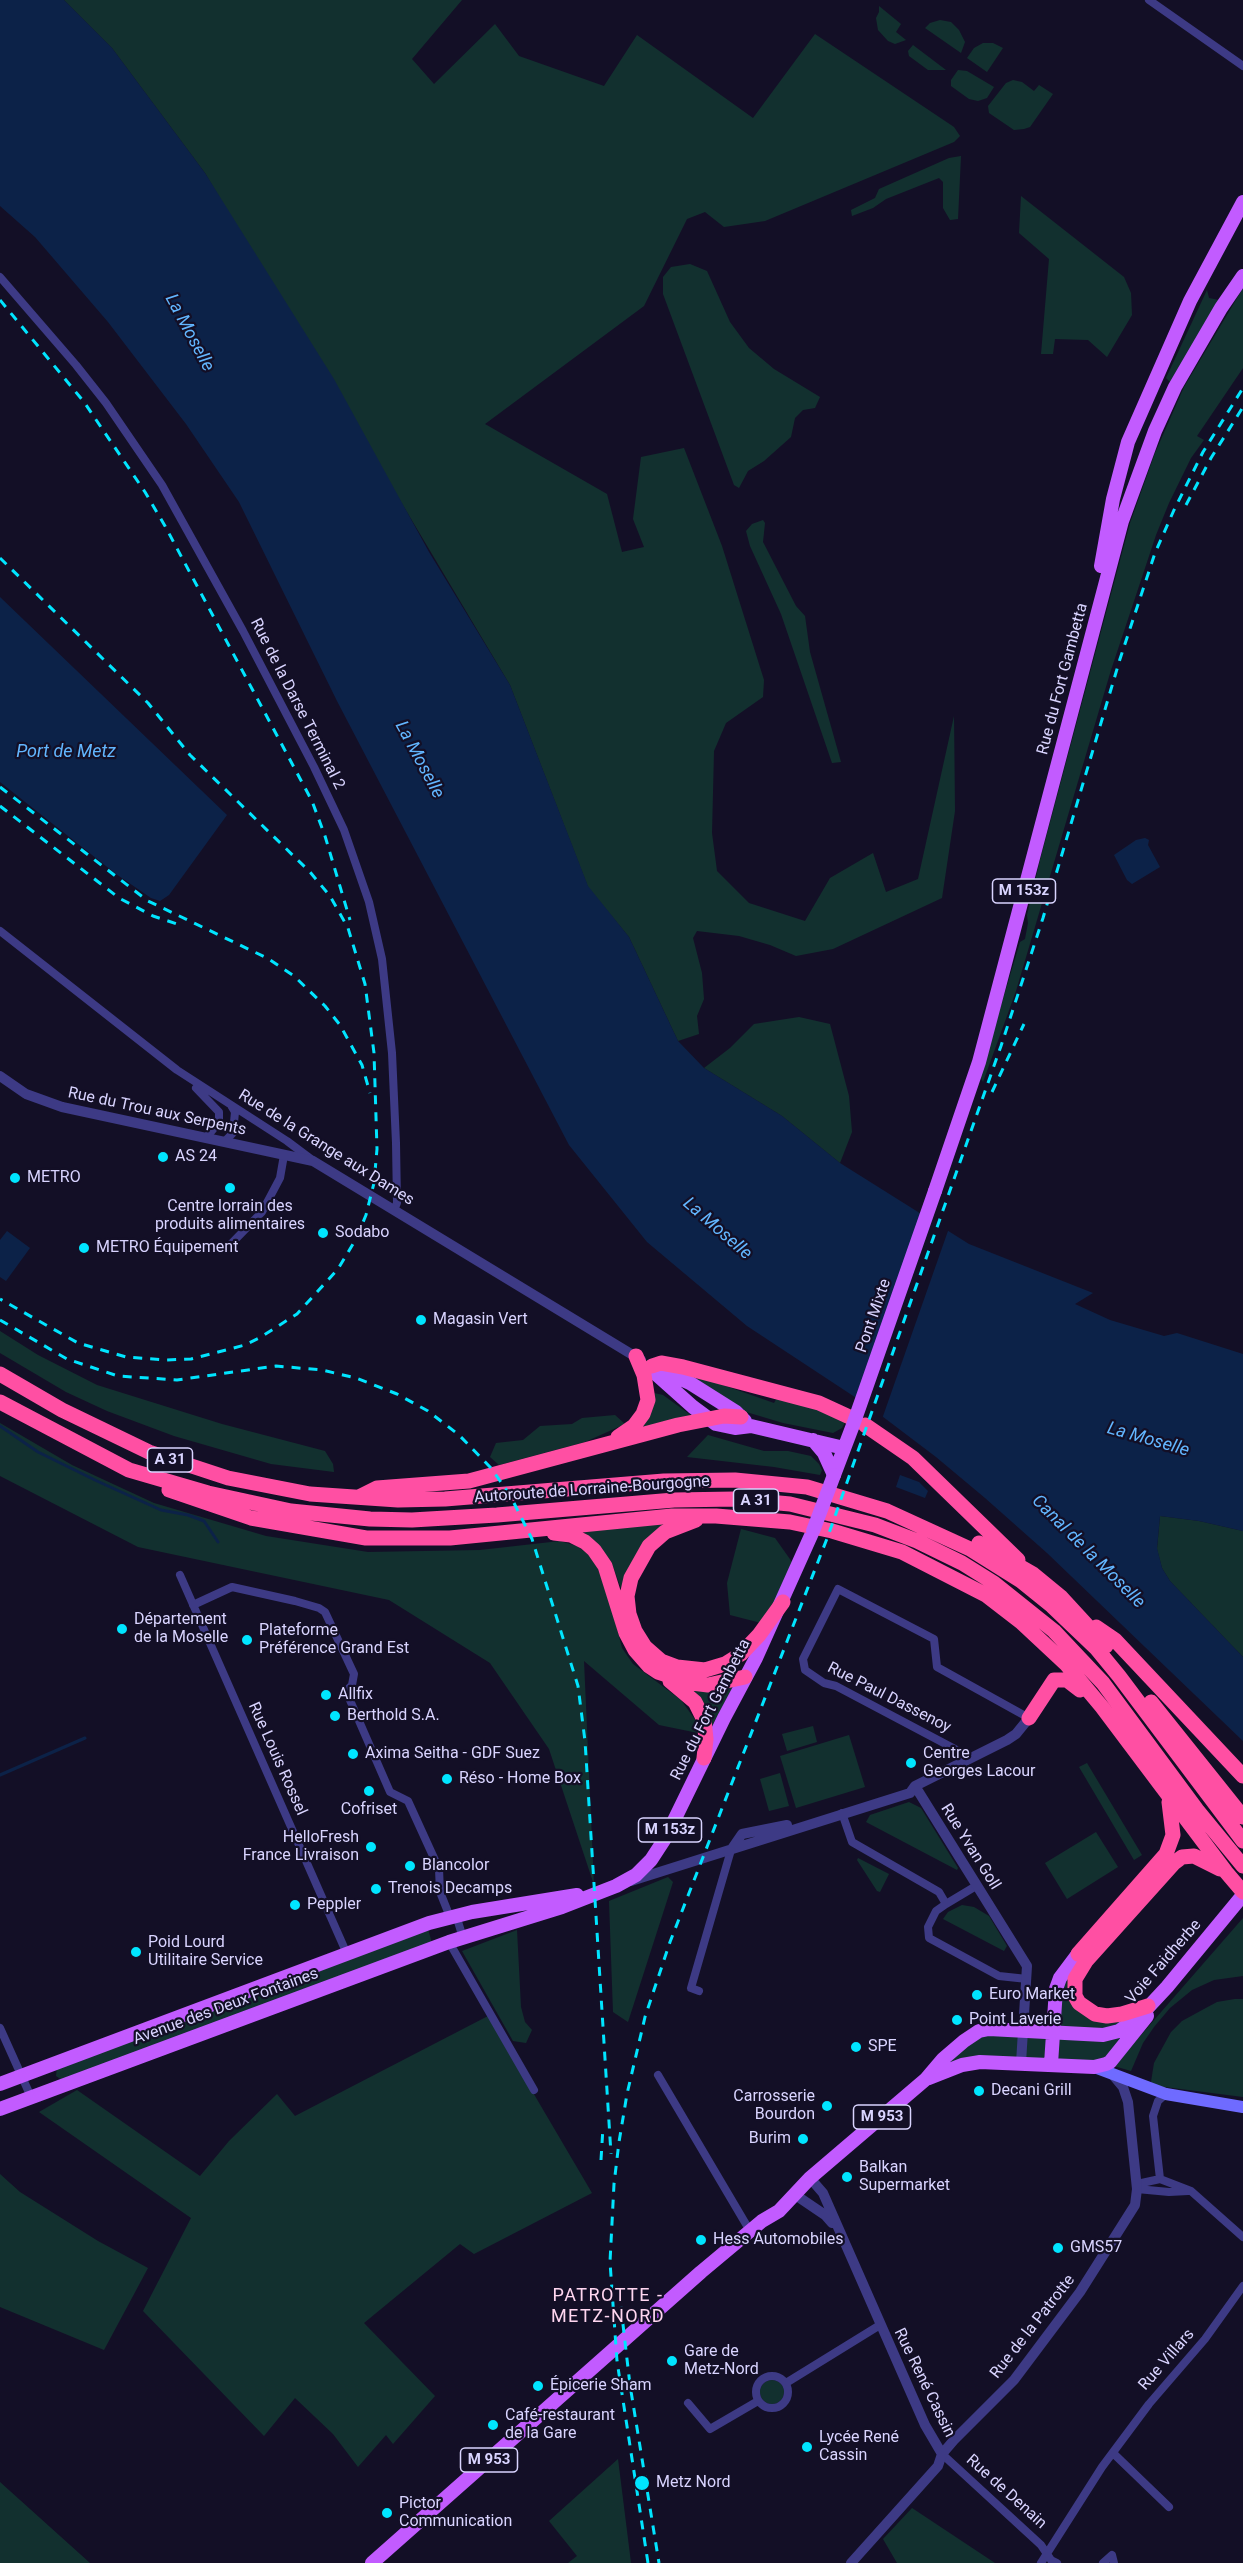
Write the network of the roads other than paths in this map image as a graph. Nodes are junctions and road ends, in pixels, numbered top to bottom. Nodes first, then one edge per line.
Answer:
1 (1149, 0) edge
2 (1243, 66) edge
3 (1243, 202) edge
4 (1243, 276) edge
5 (0, 277) edge
6 (1082, 671) junction
7 (0, 932) edge
8 (178, 1071) junction
9 (0, 1076) edge
10 (232, 1107) junction
11 (963, 1111) joint
12 (206, 1138) junction
13 (224, 1142) junction
14 (284, 1155) junction
15 (313, 1161) junction
16 (394, 1210) junction
17 (228, 1247) dead end
18 (636, 1356) junction
19 (652, 1366) junction
20 (0, 1374) edge
21 (0, 1402) edge
22 (707, 1419) junction
23 (746, 1422) junction
24 (858, 1423) junction
25 (813, 1440) junction
26 (609, 1442) junction
27 (844, 1448) junction
28 (129, 1470) junction
29 (834, 1475) junction
30 (807, 1487) junction
31 (356, 1498) junction
32 (716, 1516) junction
33 (813, 1531) joint
34 (491, 1535) junction
35 (1033, 1574) junction
36 (180, 1575) dead end
37 (783, 1602) junction
38 (193, 1605) junction
39 (1086, 1623) junction
40 (658, 1672) junction
41 (745, 1677) junction
42 (1102, 1707) junction
43 (1029, 1718) junction
44 (704, 1758) junction
45 (964, 1761) junction
46 (1243, 1776) edge
47 (915, 1786) junction
48 (1167, 1796) junction
49 (842, 1813) junction
50 (1243, 1817) edge
51 (1243, 1841) edge
52 (731, 1850) junction
53 (1243, 1866) edge
54 (1226, 1872) junction
55 (976, 1886) junction
56 (610, 1888) junction
57 (1243, 1893) edge
58 (946, 1904) junction
59 (453, 1916) junction
60 (456, 1940) junction
61 (347, 1954) junction
62 (1078, 1954) joint
63 (1027, 1979) junction
64 (1167, 1987) junction
65 (699, 1991) dead end
66 (1148, 2006) junction
67 (0, 2028) edge
68 (1023, 2030) junction
69 (1052, 2032) junction
70 (1021, 2063) junction
71 (1051, 2064) junction
72 (1094, 2067) junction
73 (1110, 2072) junction
74 (658, 2075) dead end
75 (21, 2076) junction
76 (926, 2079) junction
77 (0, 2084) edge
78 (534, 2091) dead end
79 (1166, 2094) junction
80 (31, 2097) junction
81 (1243, 2107) edge
82 (0, 2109) edge
83 (810, 2178) junction
84 (1160, 2179) junction
85 (1137, 2186) junction
86 (1191, 2191) junction
87 (794, 2194) junction
88 (837, 2230) junction
89 (750, 2231) junction
90 (1243, 2237) edge
91 (1243, 2286) edge
92 (879, 2325) junction
93 (786, 2383) junction
94 (758, 2401) junction
95 (688, 2403) dead end
96 (1113, 2453) junction
97 (942, 2454) junction
98 (1169, 2507) dead end
99 (1047, 2554) junction
100 (372, 2563) edge
101 (851, 2563) edge
102 (1041, 2563) edge
103 (1056, 2563) edge
104 (1103, 2563) edge
105 (1114, 2563) edge

1 - 2 street
3 - 6 main road
4 - 6 main road, Rue du Fort Gambetta / M 153z
5 - 16 street, Rue de la Darse Terminal 2
6 - 11 main road, Rue du Fort Gambetta / M 153z
7 - 8 street, Rue de la Grange aux Dames
8 - 10 street, Rue de la Grange aux Dames
8 - 12 street
9 - 12 street, Rue du Trou aux Serpents
10 - 13 street
10 - 15 street, Rue de la Grange aux Dames
11 - 24 main road, Pont Mixte / M 153z, bridge
12 - 13 street, Rue du Trou aux Serpents
13 - 14 street, Rue du Trou aux Serpents
14 - 15 street, Rue du Trou aux Serpents
14 - 17 street
15 - 16 street, Rue de la Grange aux Dames
16 - 18 street, Rue de la Grange aux Dames
18 - 19 street, Rue de la Grange aux Dames
18 - 26 highway
19 - 22 main road
19 - 23 main road
19 - 24 highway
20 - 31 highway, Autoroute de Lorraine-Bourgogne / A 31
21 - 28 highway, Autoroute de Lorraine-Bourgogne / A 31
22 - 23 highway
22 - 26 highway
23 - 25 main road
24 - 27 main road, Pont Mixte / M 153z
24 - 35 highway
25 - 27 main road
25 - 29 main road
26 - 31 highway
27 - 29 main road, Pont Mixte / M 153z
28 - 34 highway
28 - 53 highway, Autoroute de Lorraine-Bourgogne / A 31
29 - 33 main road, Pont Mixte / M 153z, bridge
30 - 31 highway, Autoroute de Lorraine-Bourgogne / A 31
30 - 35 highway
30 - 51 highway, Autoroute de Lorraine-Bourgogne / A 31
32 - 34 highway
32 - 37 highway
32 - 42 highway
33 - 37 main road, Rue du Fort Gambetta / M 153z
34 - 40 highway
35 - 39 highway
36 - 38 street, Rue Louis Rossel
37 - 41 main road, Rue du Fort Gambetta / M 153z
38 - 59 street
38 - 61 street, Rue Louis Rossel
39 - 46 highway
39 - 50 highway
40 - 41 highway
40 - 44 highway
41 - 44 main road, Rue du Fort Gambetta / M 153z
42 - 43 highway
42 - 48 highway
43 - 45 street
43 - 45 street, Rue Paul Dassenoy
44 - 56 main road, Rue du Fort Gambetta / M 153z
45 - 47 street
47 - 49 street, Avenue des Deux Fontaines
47 - 55 street, Rue Yvan Goll
48 - 54 highway
48 - 62 highway
49 - 52 street, Avenue des Deux Fontaines
49 - 58 street
52 - 56 street, Avenue des Deux Fontaines
52 - 65 street
54 - 57 highway
54 - 66 highway
55 - 58 street
55 - 63 street, Rue Yvan Goll
56 - 59 main road, Avenue des Deux Fontaines
56 - 60 main road, Avenue des Deux Fontaines
57 - 64 main road, Voie Faidherbe / M 953
58 - 63 street
59 - 60 street
59 - 61 main road, Avenue des Deux Fontaines
60 - 78 street
60 - 80 main road, Avenue des Deux Fontaines
61 - 75 main road, Avenue des Deux Fontaines
62 - 69 main road
63 - 68 street
64 - 66 main road, Voie Faidherbe / M 953
64 - 72 main road, M 953
66 - 69 main road, Voie Faidherbe / M 953
67 - 75 street
68 - 69 main road, M 953
68 - 70 street
68 - 76 main road, M 953
69 - 71 main road
70 - 71 main road, M 953
70 - 76 main road, M 953
71 - 72 main road, M 953
72 - 73 main road
73 - 79 main road
73 - 85 street, Rue de la Patrotte
74 - 89 street
75 - 77 main road, Avenue des Deux Fontaines
75 - 80 street
76 - 83 main road, M 953
79 - 81 main road
79 - 84 street
80 - 82 main road, Avenue des Deux Fontaines
83 - 87 main road, M 953
83 - 88 street, Rue René Cassin
84 - 85 street
84 - 86 street
85 - 86 street
85 - 97 street, Rue de la Patrotte
86 - 90 street
87 - 88 street, Rue René Cassin
87 - 89 main road, M 953
88 - 92 street, Rue René Cassin
89 - 100 main road, M 953
91 - 96 street, Rue Villars
92 - 93 street, Rue René Cassin
92 - 97 street, Rue René Cassin
93 - 94 street
93 - 94 street
94 - 95 street
96 - 98 street
96 - 99 street, Rue Villars
97 - 99 street, Rue de Denain
97 - 101 street, Rue de la Patrotte
99 - 102 street, Rue Villars
99 - 103 street, Rue de Denain
104 - 105 street

